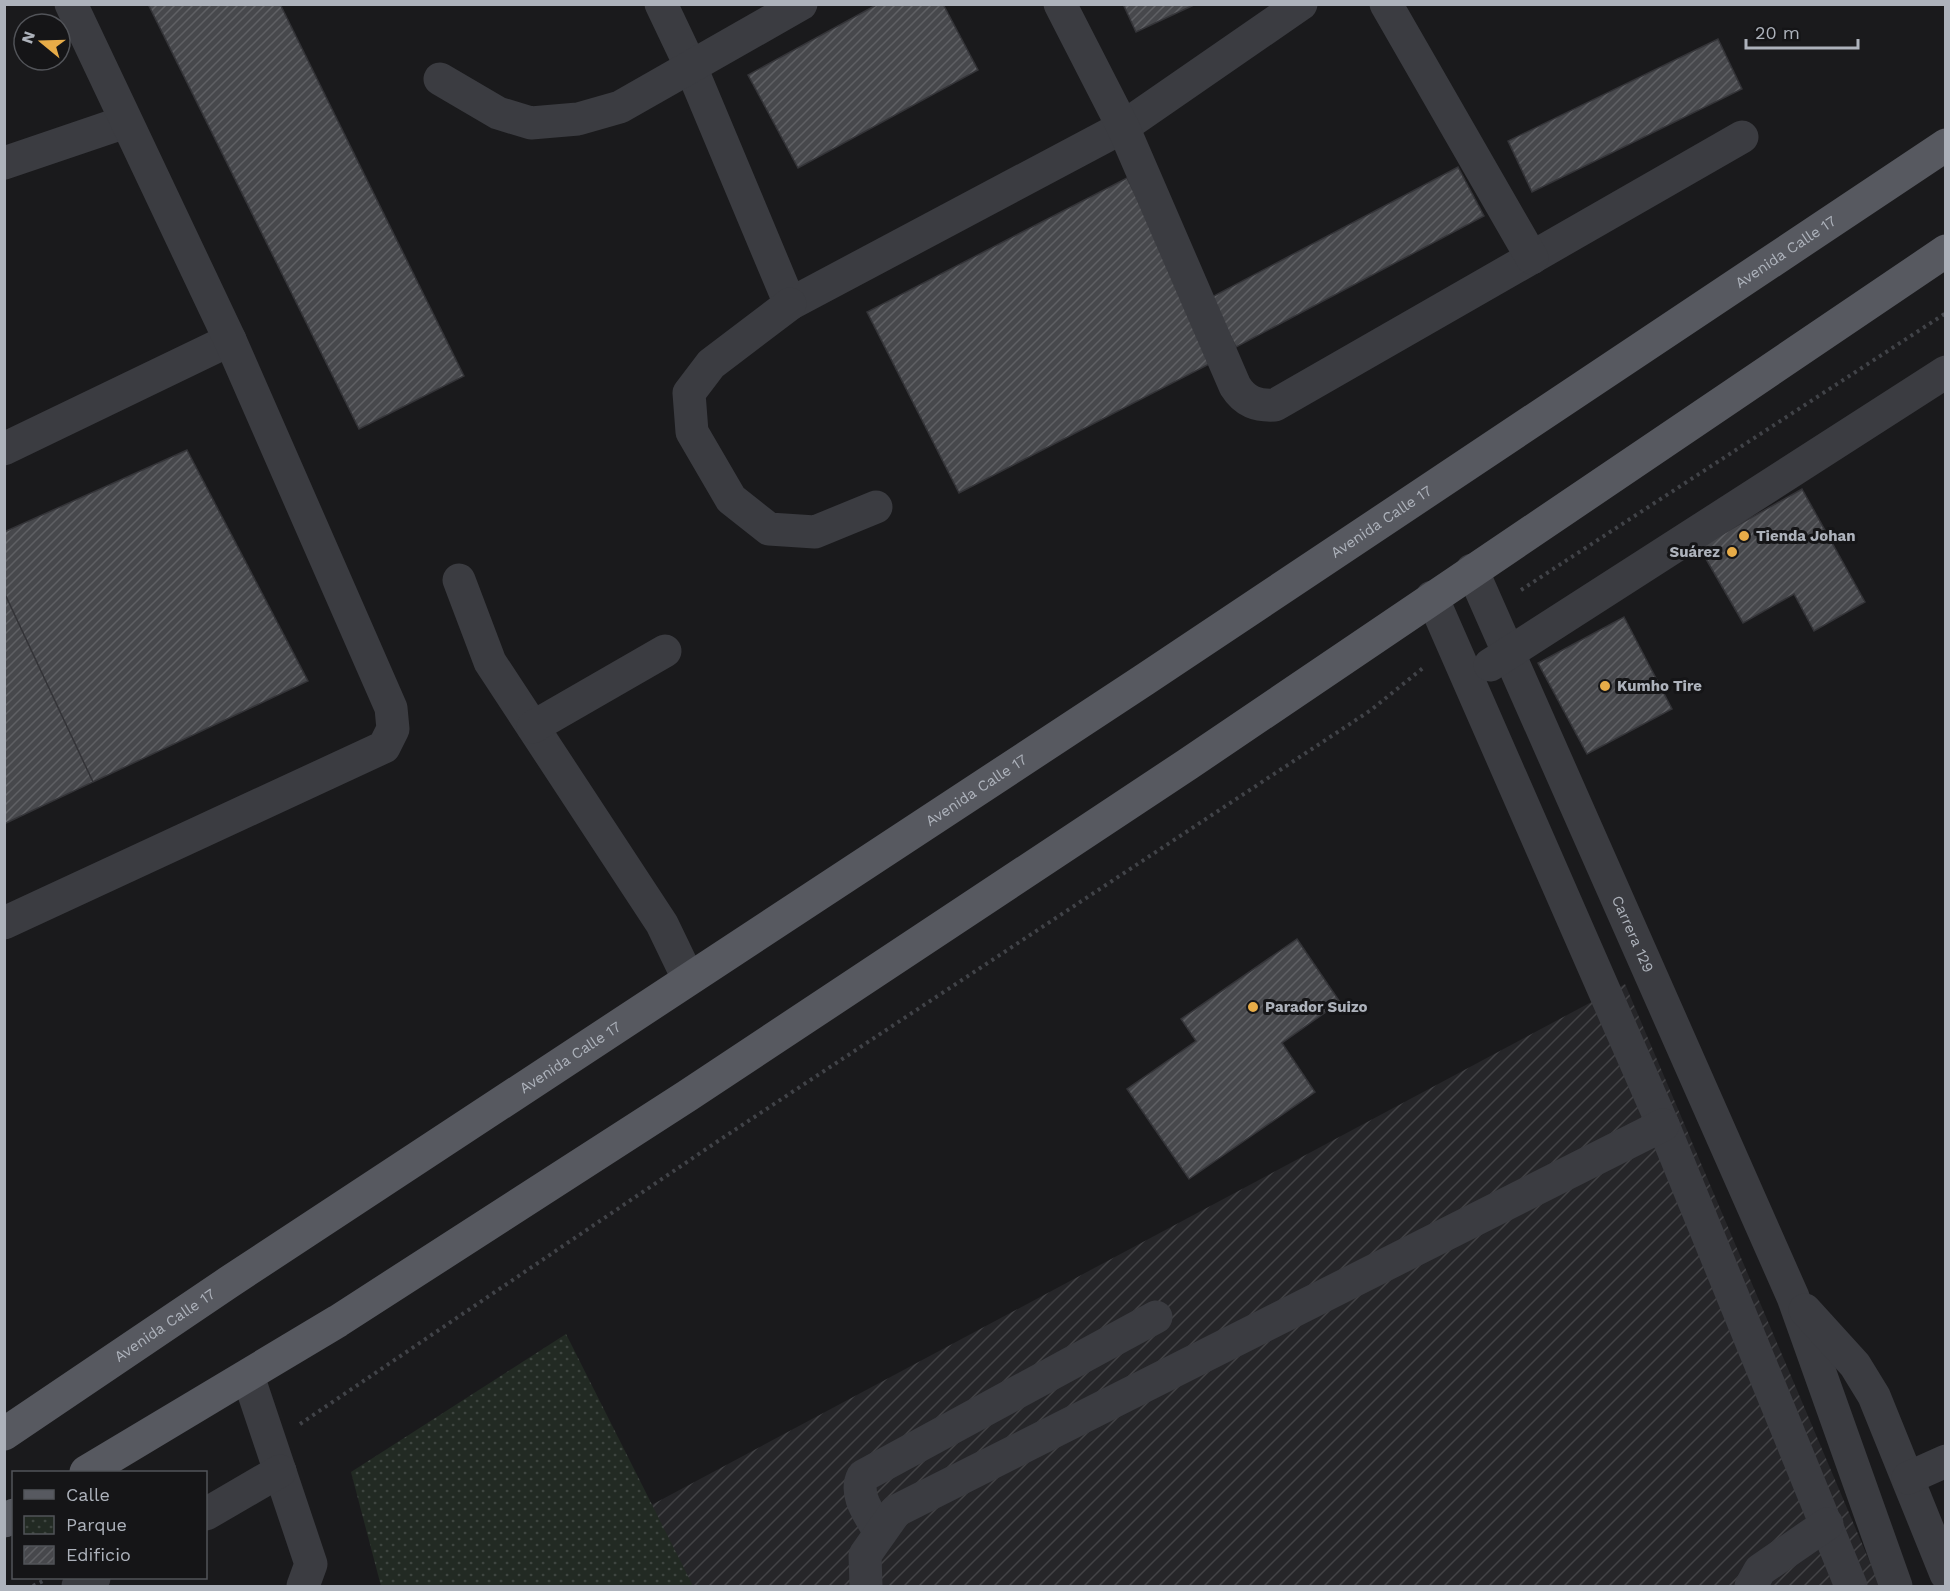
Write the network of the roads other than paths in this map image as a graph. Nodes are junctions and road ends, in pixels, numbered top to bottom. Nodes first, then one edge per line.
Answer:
1 (71, 4) edge
2 (661, 4) edge
3 (801, 4) edge
4 (1060, 4) edge
5 (1301, 4) edge
6 (1386, 4) edge
7 (690, 65) junction
8 (440, 79) dead end
9 (125, 122) junction
10 (1123, 126) junction
11 (1742, 137) dead end
12 (1946, 145) edge
13 (4, 163) edge
14 (1946, 251) edge
15 (1532, 258) junction
16 (790, 304) junction
17 (230, 340) junction
18 (1946, 372) edge
19 (4, 449) edge
20 (876, 507) dead end
21 (1472, 570) junction
22 (459, 580) dead end
23 (1432, 597) junction
24 (665, 651) dead end
25 (1508, 654) junction
26 (1468, 679) junction
27 (533, 728) junction
28 (4, 923) edge
29 (688, 978) junction
30 (1663, 1125) junction
31 (1793, 1297) junction
32 (1156, 1317) dead end
33 (248, 1376) junction
34 (4, 1434) edge
35 (275, 1458) junction
36 (1946, 1461) edge
37 (89, 1471) edge
38 (1908, 1478) junction
39 (207, 1513) edge
40 (1827, 1524) junction
41 (880, 1533) junction
42 (1946, 1574) edge
43 (92, 1579) edge
44 (78, 1587) edge
45 (303, 1587) edge
46 (866, 1587) edge
47 (1751, 1587) edge
48 (1851, 1587) edge
49 (1896, 1587) edge

1 - 9 street
2 - 7 street
3 - 7 street
4 - 10 street
5 - 10 street
6 - 15 street
7 - 8 street
7 - 16 street
9 - 13 street
9 - 17 street
10 - 15 street
10 - 16 street
11 - 15 street
12 - 29 main road, Avenida Calle 17
14 - 21 main road
16 - 20 street
17 - 19 street
17 - 28 street
18 - 25 street
21 - 23 main road
21 - 25 street, Carrera 129
22 - 27 street
23 - 26 street
23 - 33 main road
24 - 27 street
25 - 26 street
25 - 31 street, Carrera 129
26 - 30 street
27 - 29 street
29 - 34 main road, Avenida Calle 17
30 - 40 street
30 - 41 street
31 - 38 street
31 - 49 street
32 - 41 street
33 - 35 street
33 - 37 main road
35 - 39 street
35 - 45 street
36 - 38 street
38 - 42 street
40 - 47 street
40 - 48 street
41 - 46 street
43 - 44 street

